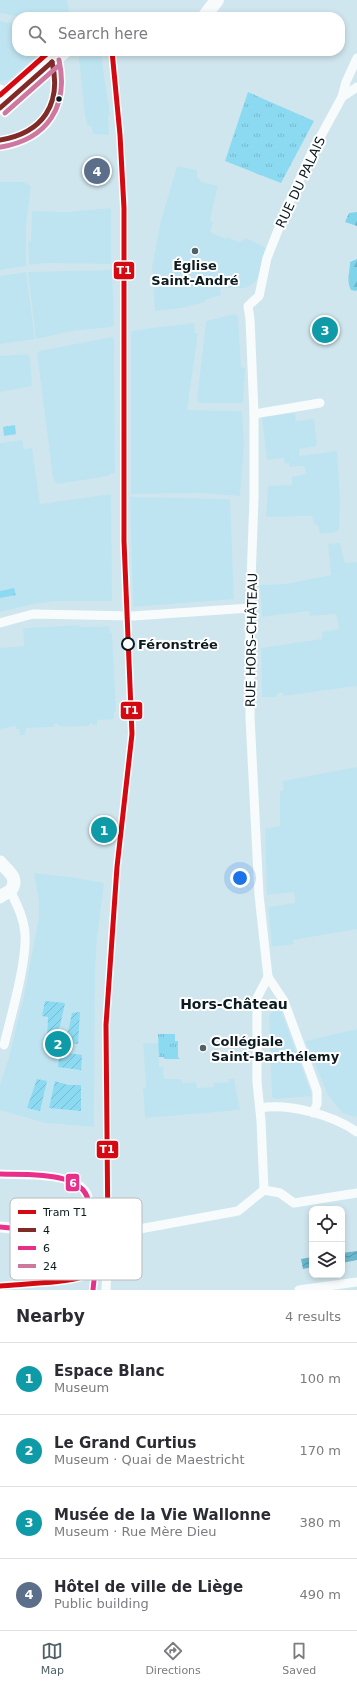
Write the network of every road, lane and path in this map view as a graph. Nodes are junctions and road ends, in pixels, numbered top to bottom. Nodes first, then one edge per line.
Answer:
1 (217, 0) edge
2 (208, 12) edge
3 (59, 56) edge
4 (357, 58) edge
5 (357, 87) edge
6 (342, 97) junction
7 (3, 99) edge
8 (248, 306) joint
9 (320, 403) dead end
10 (254, 414) junction
11 (250, 608) junction
12 (0, 623) edge
13 (1, 865) edge
14 (3, 894) edge
15 (268, 975) junction
16 (4, 1046) dead end
17 (260, 1108) junction
18 (313, 1113) junction
19 (357, 1132) edge
20 (0, 1174) edge
21 (264, 1190) junction
22 (357, 1193) edge
23 (87, 1198) edge
24 (0, 1227) edge
25 (142, 1227) edge
26 (10, 1228) edge
27 (107, 1280) edge
28 (357, 1282) edge
29 (106, 1290) edge
30 (299, 1290) edge

1 - 2 main road
3 - 7 main road
4 - 6 street, RUE DU PALAIS
5 - 6 street
6 - 8 street, RUE DU PALAIS
8 - 10 street, RUE HORS-CHÂTEAU
9 - 10 street
10 - 11 street, RUE HORS-CHÂTEAU
11 - 12 street
11 - 15 street, RUE HORS-CHÂTEAU
13 - 14 main road
14 - 16 street
15 - 17 street
15 - 18 street
17 - 18 street
17 - 21 street
18 - 19 street
20 - 23 street
21 - 22 street
21 - 25 street
24 - 26 street
27 - 29 street
28 - 30 street

